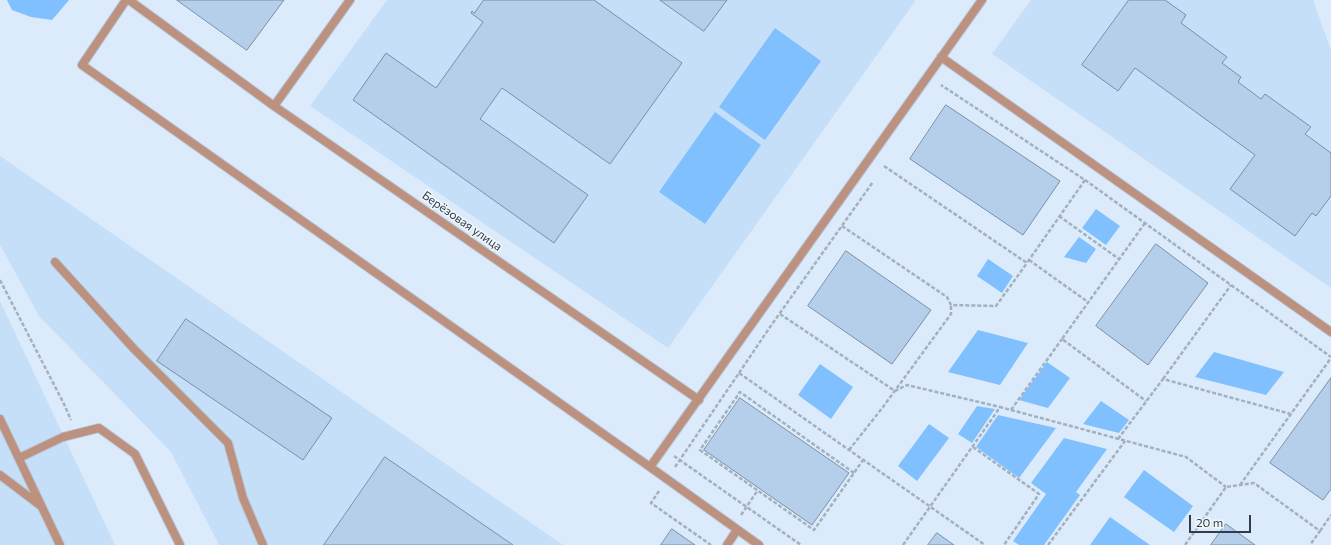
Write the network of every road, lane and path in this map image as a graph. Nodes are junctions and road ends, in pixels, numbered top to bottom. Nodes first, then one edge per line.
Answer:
1 (127, 0) edge
2 (350, 0) edge
3 (982, 0) edge
4 (941, 57) junction
5 (954, 66) junction
6 (274, 106) junction
7 (888, 160) dead end
8 (875, 178) dead end
9 (1085, 180) junction
10 (1059, 216) junction
11 (1145, 223) junction
12 (842, 226) junction
13 (1119, 259) junction
14 (55, 262) dead end
15 (1028, 262) junction
16 (0, 280) edge
17 (1231, 285) junction
18 (1088, 302) junction
19 (951, 305) junction
20 (780, 314) junction
21 (1331, 332) edge
22 (1062, 339) junction
23 (1331, 358) edge
24 (739, 373) junction
25 (1162, 379) junction
26 (895, 391) junction
27 (699, 400) junction
28 (1146, 402) junction
29 (1000, 406) junction
30 (1011, 410) junction
31 (1291, 414) junction
32 (0, 419) edge
33 (77, 433) junction
34 (1118, 439) junction
35 (1125, 441) junction
36 (973, 447) junction
37 (664, 449) junction
38 (849, 450) junction
39 (19, 458) junction
40 (680, 460) junction
41 (863, 460) junction
42 (650, 467) junction
43 (854, 474) junction
44 (0, 475) edge
45 (667, 479) junction
46 (1240, 485) junction
47 (1226, 487) junction
48 (758, 490) junction
49 (746, 506) junction
50 (42, 507) junction
51 (930, 507) junction
52 (1331, 515) edge
53 (735, 528) junction
54 (1320, 531) junction
55 (60, 545) edge
56 (180, 545) edge
57 (263, 545) edge
58 (711, 545) edge
59 (727, 545) edge
60 (759, 545) edge
61 (801, 545) edge
62 (903, 545) edge
63 (985, 545) edge
64 (1004, 545) edge
65 (1048, 545) edge
66 (1185, 545) edge
67 (1310, 545) edge

1 - 6 street, Берёзовая улица
1 - 42 street
2 - 6 street
3 - 4 street
4 - 5 street
4 - 27 street
5 - 9 path
5 - 21 street
6 - 27 street, Берёзовая улица
7 - 15 path
8 - 12 path
9 - 10 path
9 - 11 path
10 - 13 path
10 - 15 path
11 - 13 path
11 - 17 path
12 - 19 path
12 - 20 path
13 - 18 path
14 - 57 street
15 - 18 path
15 - 19 path
16 - 33 path
17 - 23 path
17 - 25 path
18 - 22 path
19 - 26 path
20 - 24 path
20 - 26 path
22 - 28 path
22 - 30 path
23 - 31 path
24 - 38 path
24 - 40 path
25 - 28 path
25 - 31 path
26 - 29 path
26 - 38 path
27 - 37 street
28 - 34 path
29 - 30 path
29 - 36 path
30 - 34 path
31 - 46 path
32 - 39 street
33 - 39 street
33 - 56 street
34 - 35 path
35 - 47 path
35 - 65 path
36 - 51 path
36 - 64 path
37 - 40 path
37 - 42 street
38 - 41 path
39 - 50 street
40 - 45 path
40 - 49 path
41 - 43 path
41 - 51 path
42 - 45 street
43 - 48 path
43 - 48 path
44 - 50 street
45 - 53 street
45 - 58 path
46 - 47 path
46 - 54 path
47 - 66 path
48 - 49 path
49 - 53 path
49 - 61 path
50 - 55 street
51 - 62 path
51 - 63 path
52 - 54 path
53 - 59 street
53 - 60 street
54 - 67 path

